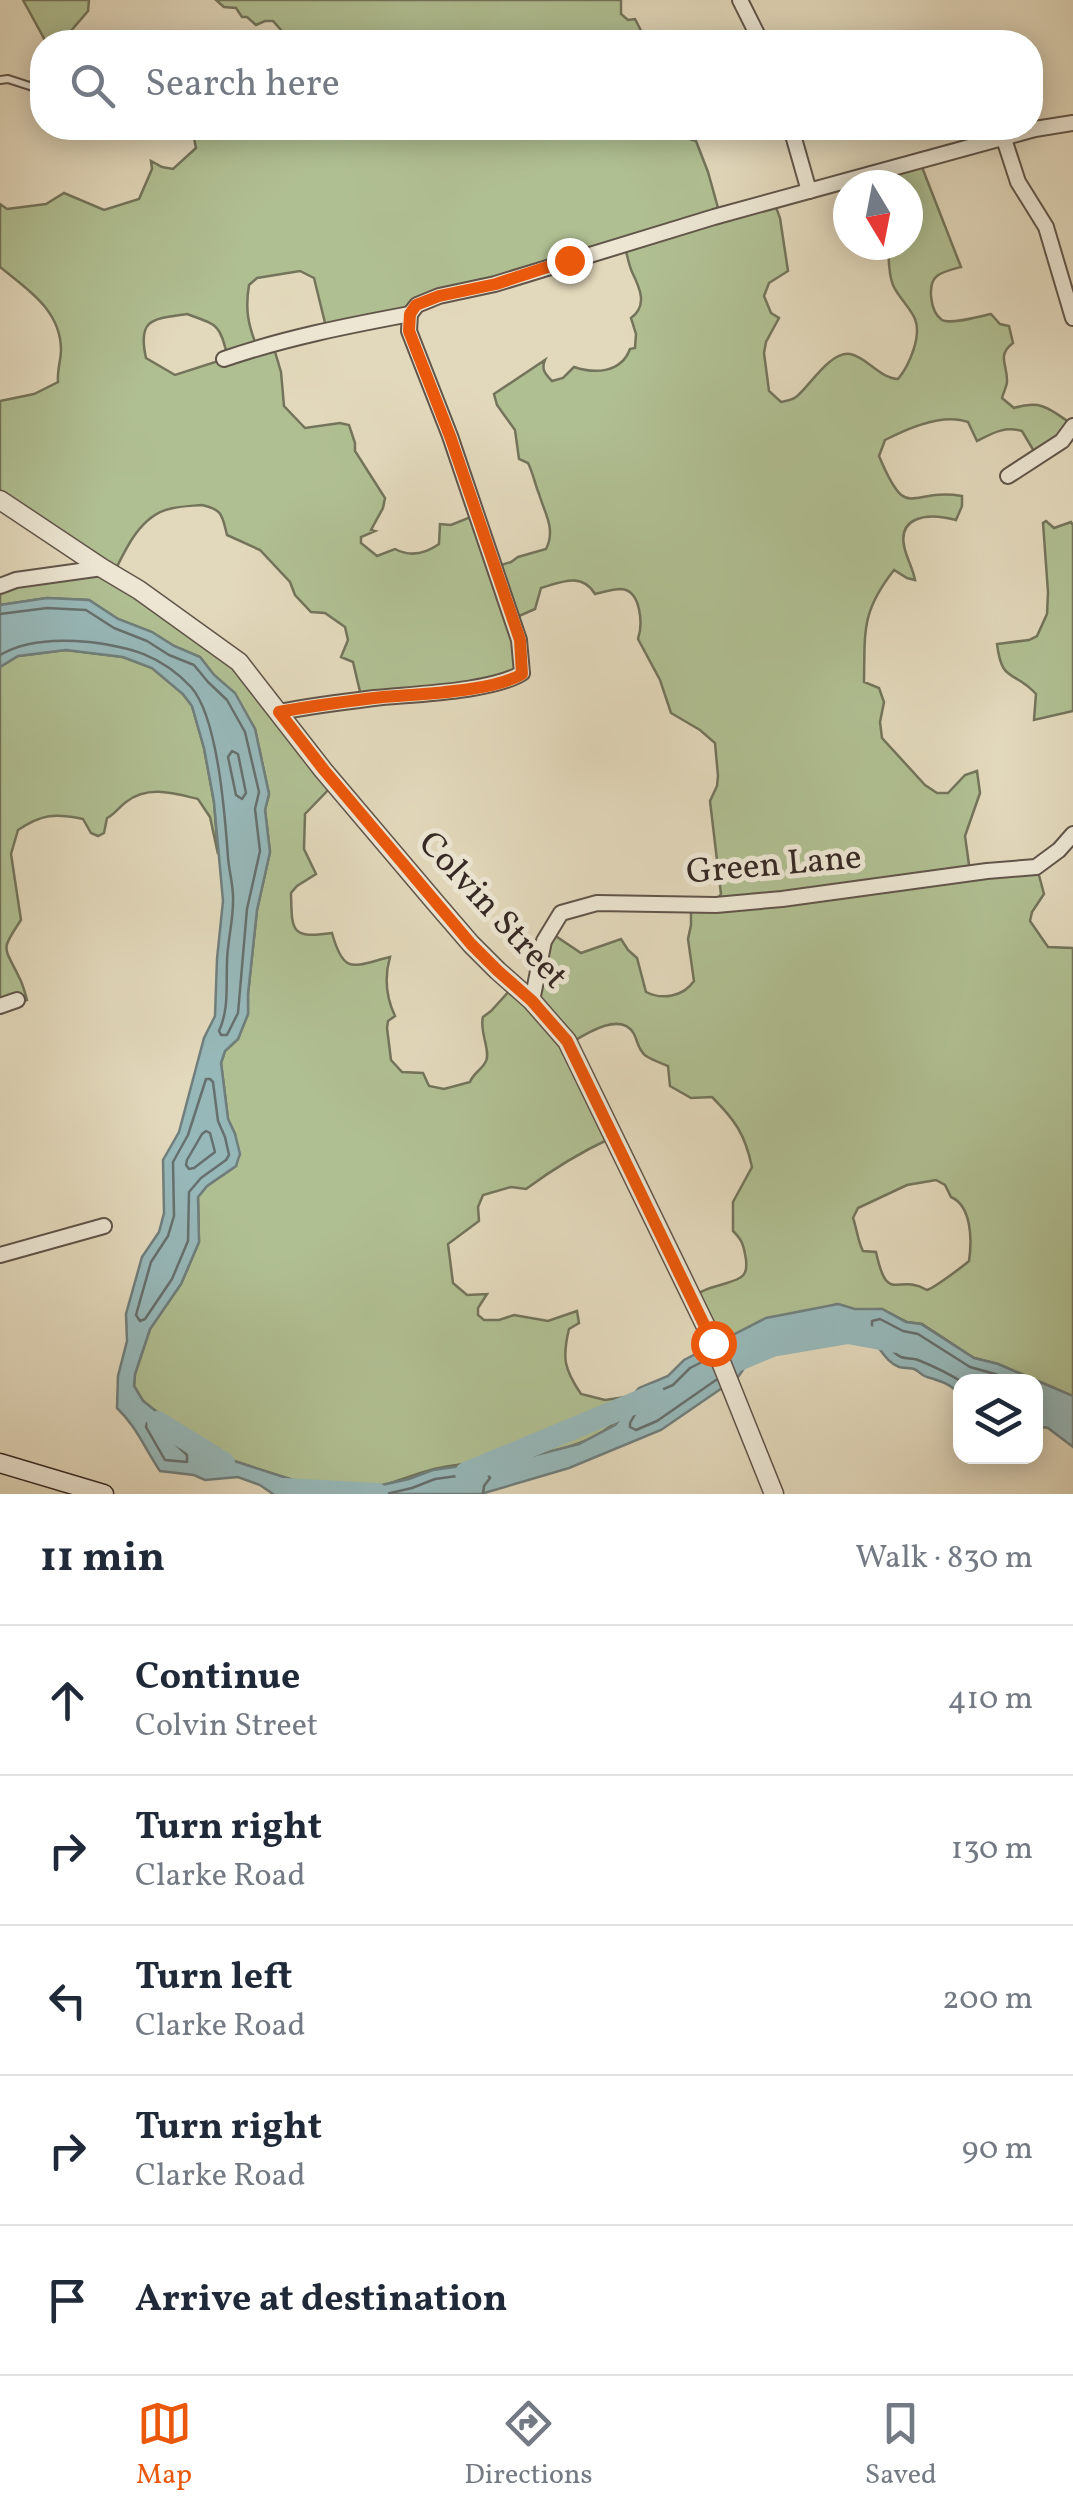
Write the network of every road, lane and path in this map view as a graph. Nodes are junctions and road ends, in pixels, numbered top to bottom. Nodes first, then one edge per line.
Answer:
1 (740, 0) edge
2 (754, 30) edge
3 (0, 80) edge
4 (30, 86) edge
5 (1073, 122) edge
6 (1043, 128) edge
7 (794, 140) edge
8 (1000, 140) edge
9 (1004, 140) edge
10 (809, 191) junction
11 (410, 314) junction
12 (1073, 318) edge
13 (224, 359) dead end
14 (1073, 426) edge
15 (1008, 476) dead end
16 (0, 500) edge
17 (102, 568) junction
18 (0, 586) edge
19 (279, 712) junction
20 (1073, 834) edge
21 (17, 1000) dead end
22 (532, 1001) junction
23 (0, 1006) edge
24 (104, 1226) dead end
25 (0, 1255) edge
26 (0, 1462) edge
27 (104, 1494) edge
28 (774, 1494) edge

1 - 2 street
3 - 4 lane
5 - 6 street
7 - 10 street
8 - 10 street
9 - 12 street
10 - 11 street
11 - 13 street
11 - 19 street
14 - 15 street
16 - 17 street, Colvin Street
17 - 18 street
17 - 19 street, Colvin Street
19 - 22 street, Colvin Street
20 - 22 street, Green Lane
21 - 23 street
22 - 28 street, Colvin Street
24 - 25 street
26 - 27 street

